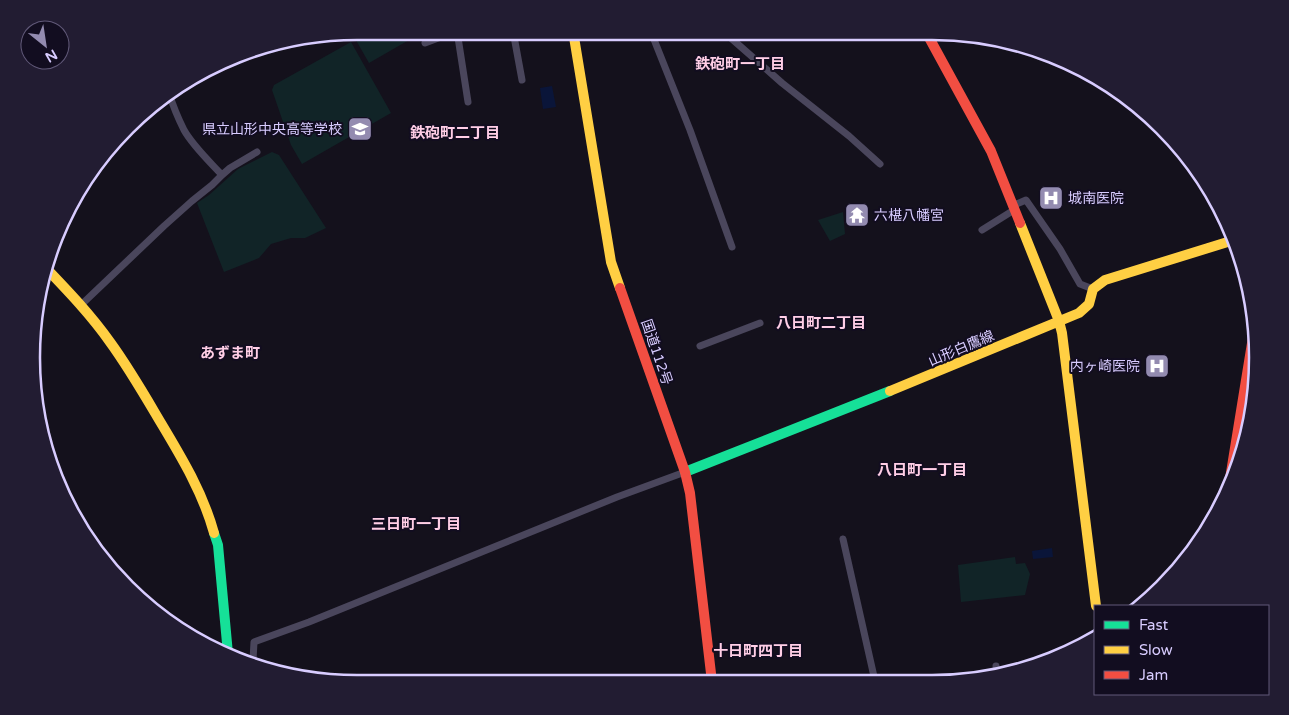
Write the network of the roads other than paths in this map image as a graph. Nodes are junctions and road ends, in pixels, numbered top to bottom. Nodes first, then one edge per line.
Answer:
1 (433, 40) edge
2 (458, 40) edge
3 (514, 40) edge
4 (574, 40) edge
5 (654, 40) edge
6 (733, 40) edge
7 (930, 40) edge
8 (425, 43) dead end
9 (522, 80) dead end
10 (172, 101) edge
11 (468, 102) dead end
12 (257, 152) dead end
13 (880, 164) dead end
14 (222, 175) junction
15 (1013, 208) junction
16 (982, 230) dead end
17 (1227, 242) edge
18 (732, 248) dead end
19 (51, 274) edge
20 (1093, 289) junction
21 (81, 305) junction
22 (1059, 321) junction
23 (760, 323) dead end
24 (700, 346) dead end
25 (1249, 357) edge
26 (1234, 454) edge
27 (685, 472) junction
28 (842, 539) dead end
29 (1096, 605) edge
30 (227, 647) edge
31 (253, 657) edge
32 (711, 675) edge
33 (874, 675) edge

1 - 8 street
2 - 11 street
3 - 9 street
4 - 27 main road, 国道112号
5 - 18 street
6 - 13 street
7 - 15 main road
10 - 14 street
12 - 14 street
14 - 21 street
15 - 16 street
15 - 20 street
15 - 22 main road
17 - 20 main road
19 - 21 main road
20 - 22 main road, 山形白鷹線
21 - 30 main road
22 - 27 main road, 山形白鷹線
22 - 29 main road
23 - 24 street
25 - 26 main road
27 - 31 street
27 - 32 main road, 国道112号
28 - 33 street

